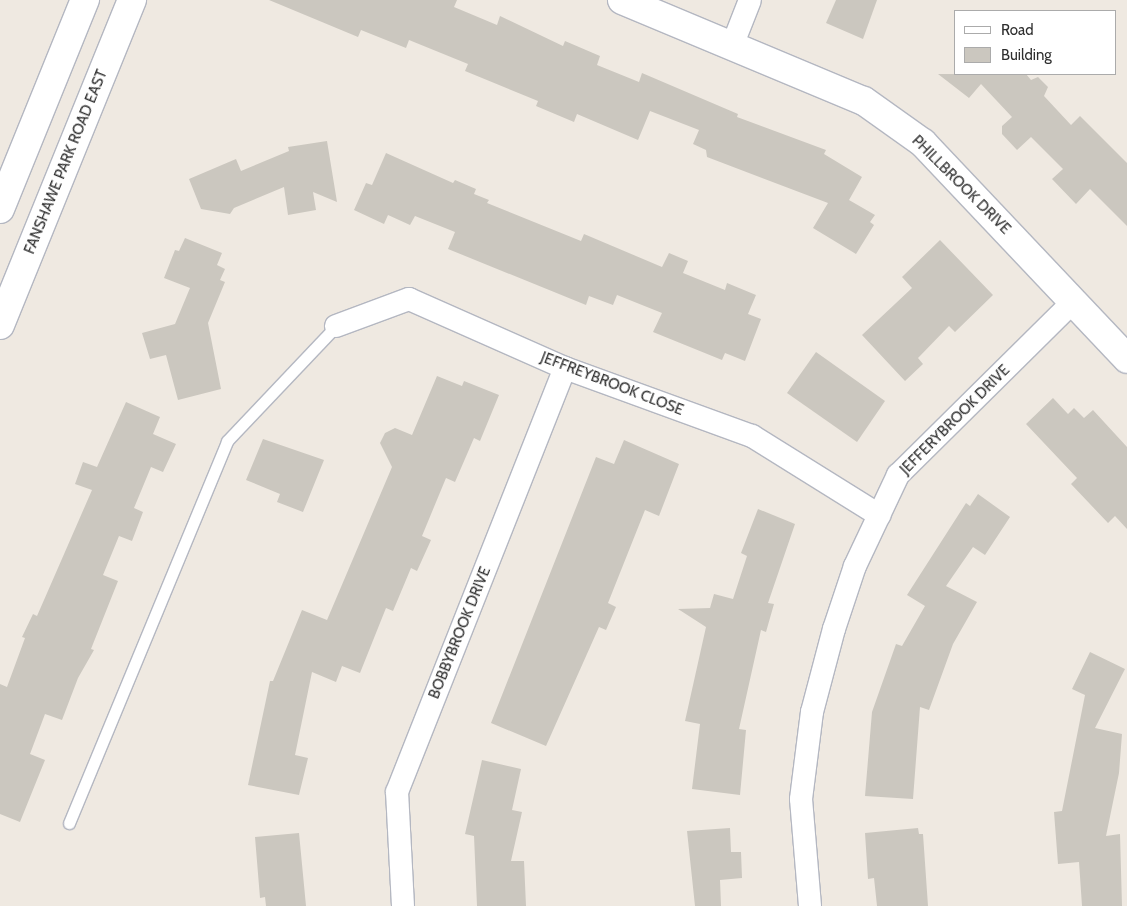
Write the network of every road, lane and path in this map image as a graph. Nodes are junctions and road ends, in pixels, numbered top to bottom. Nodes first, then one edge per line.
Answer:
1 (85, 0) edge
2 (132, 0) edge
3 (622, 0) edge
4 (750, 0) edge
5 (732, 46) junction
6 (0, 209) edge
7 (1073, 302) junction
8 (0, 325) edge
9 (336, 326) joint
10 (1127, 359) edge
11 (565, 368) junction
12 (879, 515) junction
13 (69, 823) dead end
14 (403, 906) edge
15 (810, 906) edge

1 - 6 street
2 - 8 street, FANSHAWE PARK ROAD EAST
3 - 5 street, PHILLBROOK DRIVE
4 - 5 street
5 - 7 street, PHILLBROOK DRIVE
7 - 10 street, PHILLBROOK DRIVE
7 - 12 street, JEFFERYBROOK DRIVE
9 - 11 street, JEFFREYBROOK CLOSE
9 - 13 lane
11 - 12 street, JEFFREYBROOK CLOSE
11 - 14 street, BOBBYBROOK DRIVE
12 - 15 street, JEFFERYBROOK DRIVE

